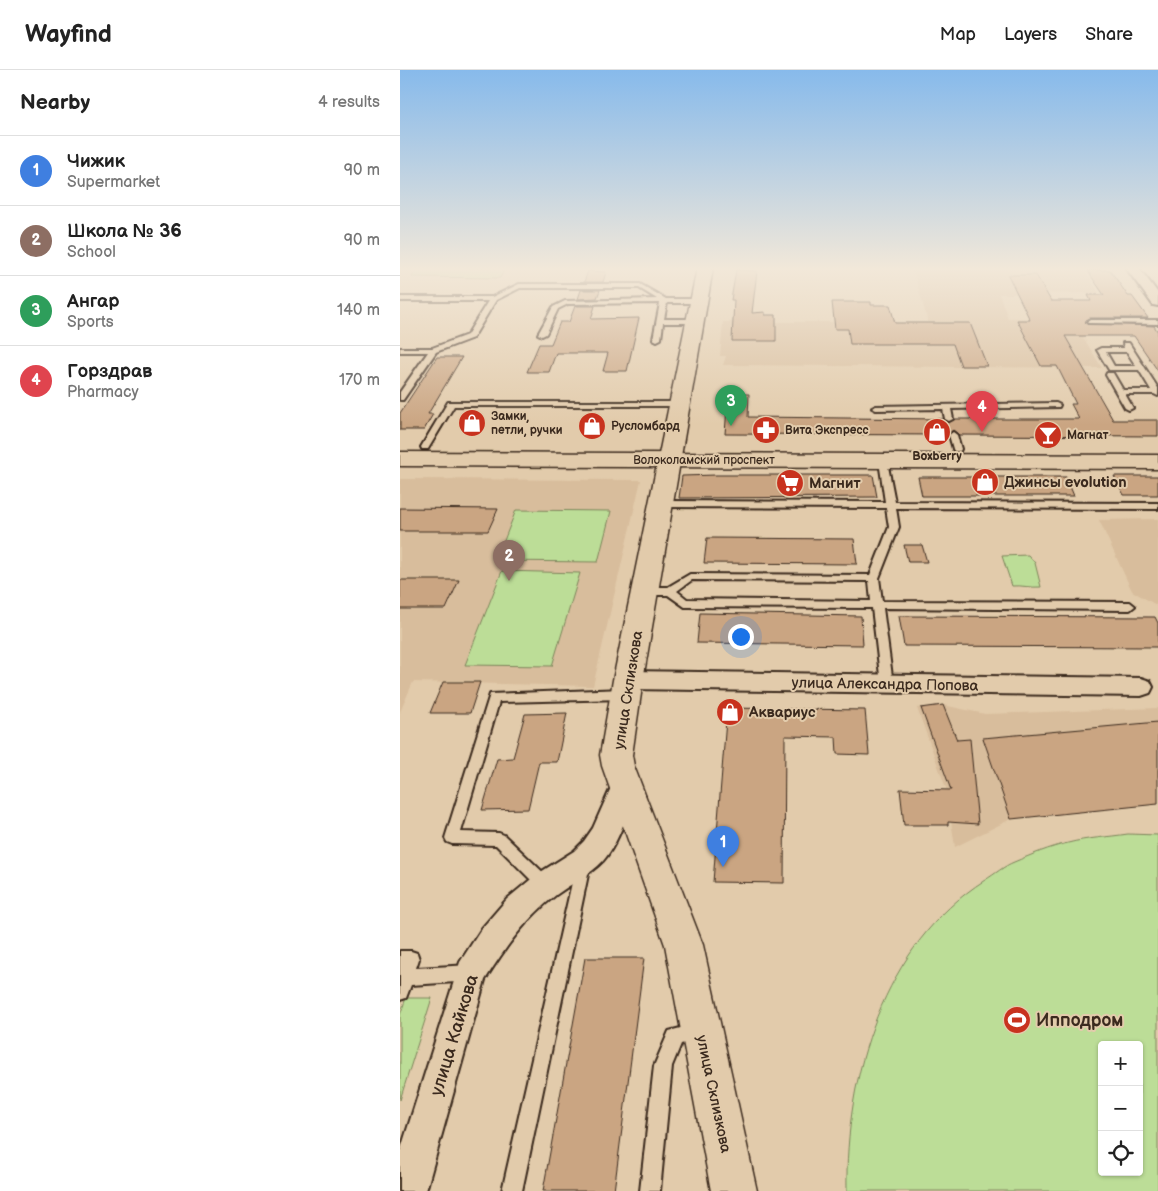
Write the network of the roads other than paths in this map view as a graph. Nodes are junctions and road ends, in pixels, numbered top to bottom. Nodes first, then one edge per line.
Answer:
1 (480, 320) edge
2 (549, 320) edge
3 (696, 321) joint
4 (660, 322) joint
5 (1090, 322) dead end
6 (1158, 322) edge
7 (542, 334) dead end
8 (657, 339) dead end
9 (400, 350) edge
10 (433, 350) junction
11 (1141, 368) junction
12 (1110, 375) dead end
13 (1120, 392) junction
14 (1157, 393) edge
15 (400, 398) edge
16 (680, 404) junction
17 (1056, 405) dead end
18 (946, 407) junction
19 (876, 408) dead end
20 (1130, 408) dead end
21 (949, 419) dead end
22 (400, 447) edge
23 (425, 447) junction
24 (1158, 450) edge
25 (671, 454) junction
26 (400, 459) edge
27 (883, 461) junction
28 (1158, 462) edge
29 (661, 504) junction
30 (891, 506) junction
31 (1158, 506) edge
32 (874, 578) junction
33 (657, 591) junction
34 (877, 604) junction
35 (1130, 606) dead end
36 (887, 684) junction
37 (627, 687) junction
38 (1141, 687) dead end
39 (625, 784) junction
40 (584, 860) junction
41 (546, 885) junction
42 (400, 959) edge
43 (471, 973) junction
44 (403, 984) edge
45 (701, 1030) junction
46 (407, 1191) edge
47 (512, 1191) edge
48 (650, 1191) edge
49 (734, 1191) edge

1 - 10 lane
2 - 7 lane
3 - 4 lane
3 - 16 main road, улица Склизкова
4 - 8 lane
5 - 6 lane
9 - 10 lane
10 - 15 lane
11 - 11 lane
11 - 14 lane
12 - 13 lane
13 - 14 lane
13 - 20 lane
16 - 23 lane
16 - 25 main road, улица Склизкова
17 - 18 lane
18 - 19 lane
18 - 21 lane
22 - 23 main road, Волоколамский проспект
23 - 25 main road, Волоколамский проспект
24 - 25 main road, Волоколамский проспект
25 - 26 main road, Волоколамский проспект
25 - 27 main road, Волоколамский проспект
25 - 29 main road, улица Склизкова
27 - 28 main road, Волоколамский проспект
27 - 30 lane
29 - 30 lane
29 - 33 main road, улица Склизкова
30 - 31 lane
30 - 32 lane
32 - 33 lane
32 - 34 lane
33 - 34 lane
33 - 37 main road, улица Склизкова
34 - 35 lane
34 - 36 lane
36 - 37 street, улица Александра Попова
36 - 38 street, улица Александра Попова
37 - 39 main road, улица Склизкова
37 - 41 lane
39 - 40 street, улица Кайкова
39 - 45 main road, улица Склизкова
40 - 41 street, улица Кайкова
40 - 47 lane
41 - 43 street, улица Кайкова
42 - 44 lane
43 - 44 lane
43 - 46 street, улица Кайкова
45 - 48 lane
45 - 49 main road, улица Склизкова

